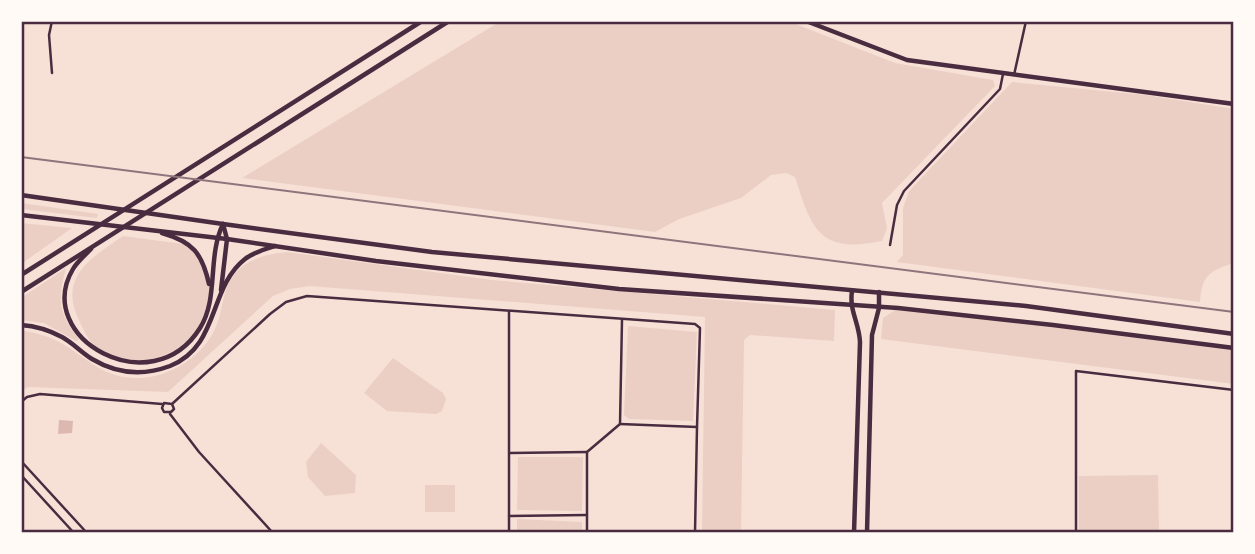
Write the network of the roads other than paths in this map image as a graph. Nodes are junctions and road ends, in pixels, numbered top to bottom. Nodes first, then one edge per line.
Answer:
1 (52, 21) edge
2 (422, 21) edge
3 (449, 21) edge
4 (806, 21) edge
5 (1026, 21) edge
6 (52, 73) dead end
7 (1003, 74) junction
8 (1014, 75) junction
9 (1234, 104) edge
10 (21, 195) edge
11 (21, 215) edge
12 (223, 224) junction
13 (151, 230) junction
14 (216, 238) junction
15 (227, 239) junction
16 (99, 241) junction
17 (890, 245) dead end
18 (275, 246) junction
19 (21, 275) edge
20 (210, 289) junction
21 (852, 291) junction
22 (21, 292) edge
23 (879, 292) junction
24 (222, 295) junction
25 (850, 306) junction
26 (879, 308) junction
27 (509, 312) junction
28 (622, 319) junction
29 (21, 325) edge
30 (1234, 334) edge
31 (1234, 348) edge
32 (1234, 390) edge
33 (21, 402) edge
34 (163, 404) junction
35 (172, 404) junction
36 (169, 413) junction
37 (620, 424) junction
38 (697, 427) junction
39 (587, 452) junction
40 (510, 453) junction
41 (21, 461) edge
42 (21, 475) edge
43 (509, 516) junction
44 (587, 516) junction
45 (75, 533) edge
46 (87, 533) edge
47 (274, 533) edge
48 (509, 533) edge
49 (587, 533) edge
50 (695, 533) edge
51 (854, 533) edge
52 (867, 533) edge
53 (1076, 533) edge

1 - 6 street
2 - 19 main road
3 - 16 main road
4 - 7 main road
5 - 8 street
7 - 8 main road
7 - 17 street
8 - 9 main road
10 - 12 main road
11 - 13 main road
12 - 14 main road
12 - 15 main road
12 - 21 main road
13 - 14 main road
13 - 20 main road
14 - 15 main road
14 - 20 main road
15 - 18 main road
15 - 24 main road
16 - 20 main road
16 - 22 main road
18 - 24 main road
18 - 25 main road
21 - 23 main road
21 - 25 main road
23 - 26 main road
23 - 30 main road
24 - 29 main road
25 - 26 main road
25 - 51 main road
26 - 31 main road
26 - 52 main road
27 - 28 street
27 - 35 street
27 - 40 street
28 - 37 street
28 - 38 street
32 - 53 street
33 - 34 street
34 - 35 street
34 - 36 street
35 - 36 street
36 - 47 street
37 - 38 street
37 - 39 street
38 - 50 street
39 - 40 street
39 - 44 street
40 - 43 street
41 - 46 street
42 - 45 street
43 - 44 street
43 - 48 street
44 - 49 street

